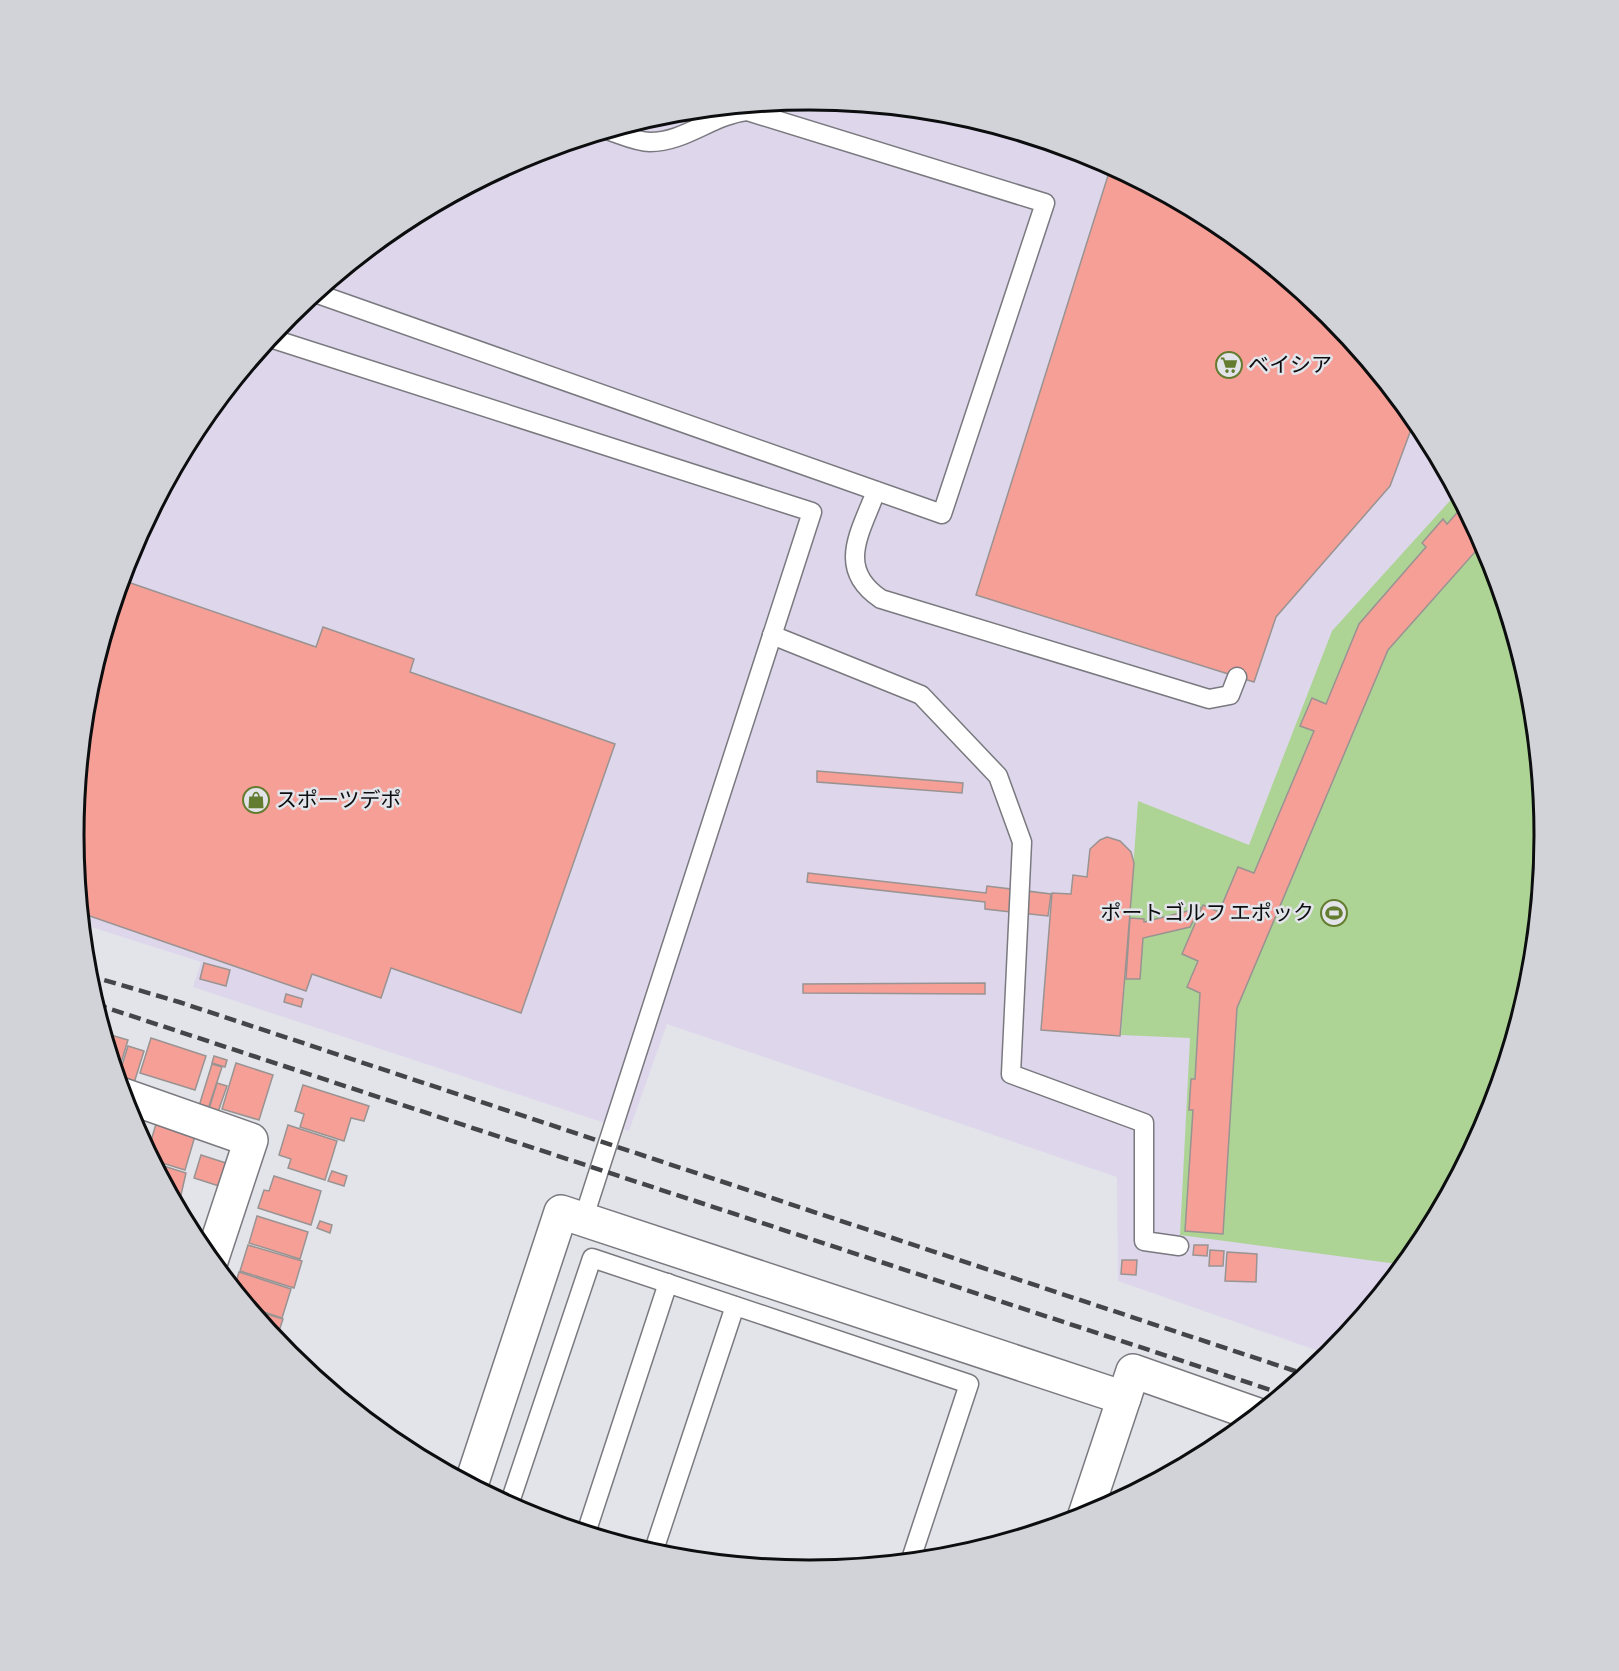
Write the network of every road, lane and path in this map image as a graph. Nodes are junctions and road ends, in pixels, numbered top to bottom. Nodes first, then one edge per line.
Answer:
1 (753, 113) edge
2 (723, 115) edge
3 (623, 135) edge
4 (323, 297) edge
5 (279, 341) edge
6 (876, 491) junction
7 (772, 635) junction
8 (1237, 677) dead end
9 (134, 1099) edge
10 (583, 1220) junction
11 (1179, 1246) dead end
12 (214, 1250) edge
13 (668, 1283) junction
14 (735, 1306) junction
15 (1124, 1398) junction
16 (1250, 1412) edge
17 (473, 1478) edge
18 (512, 1497) edge
19 (1088, 1505) edge
20 (588, 1526) edge
21 (656, 1544) edge
22 (913, 1553) edge

1 - 6 lane
2 - 3 lane
4 - 6 lane
5 - 7 lane
6 - 8 lane
7 - 10 lane
7 - 11 lane
9 - 12 street
10 - 15 street
10 - 17 street
13 - 14 lane
13 - 18 lane
13 - 20 lane
14 - 21 lane
14 - 22 lane
15 - 16 street
15 - 19 street

